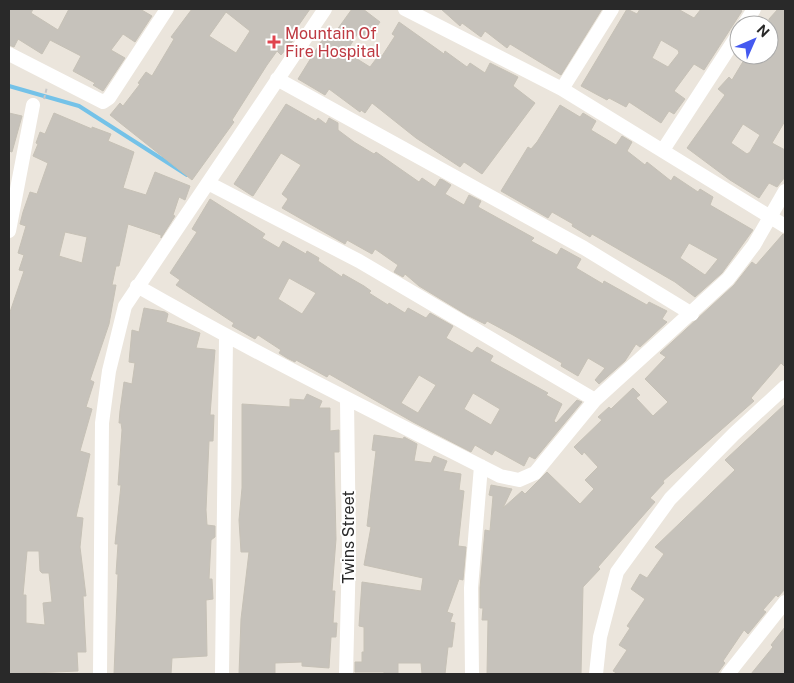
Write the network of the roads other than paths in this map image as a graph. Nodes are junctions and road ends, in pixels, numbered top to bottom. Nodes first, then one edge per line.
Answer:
1 (167, 9) edge
2 (324, 9) edge
3 (405, 9) edge
4 (612, 9) edge
5 (729, 48) edge
6 (9, 54) edge
7 (277, 78) junction
8 (562, 89) junction
9 (39, 102) road end
10 (663, 150) junction
11 (208, 183) junction
12 (785, 191) edge
13 (770, 215) junction
14 (785, 226) edge
15 (9, 231) edge
16 (137, 286) junction
17 (692, 314) junction
18 (226, 338) junction
19 (785, 387) edge
20 (347, 400) junction
21 (595, 400) junction
22 (481, 466) junction
23 (785, 602) edge
24 (100, 674) edge
25 (222, 674) edge
26 (346, 674) edge
27 (472, 674) edge
28 (596, 674) edge
29 (728, 674) edge

1 - 6 street
2 - 7 street
3 - 8 street
4 - 8 street
5 - 10 street
7 - 11 street
7 - 17 street
8 - 10 street
9 - 15 street
10 - 13 street
11 - 16 street
11 - 21 street
12 - 13 street
13 - 14 street
13 - 17 street
16 - 18 street
16 - 24 street
17 - 21 street
18 - 20 street
18 - 25 street
19 - 28 street
20 - 22 street
20 - 26 street, Twins Street
21 - 22 street
22 - 27 street
23 - 29 street

